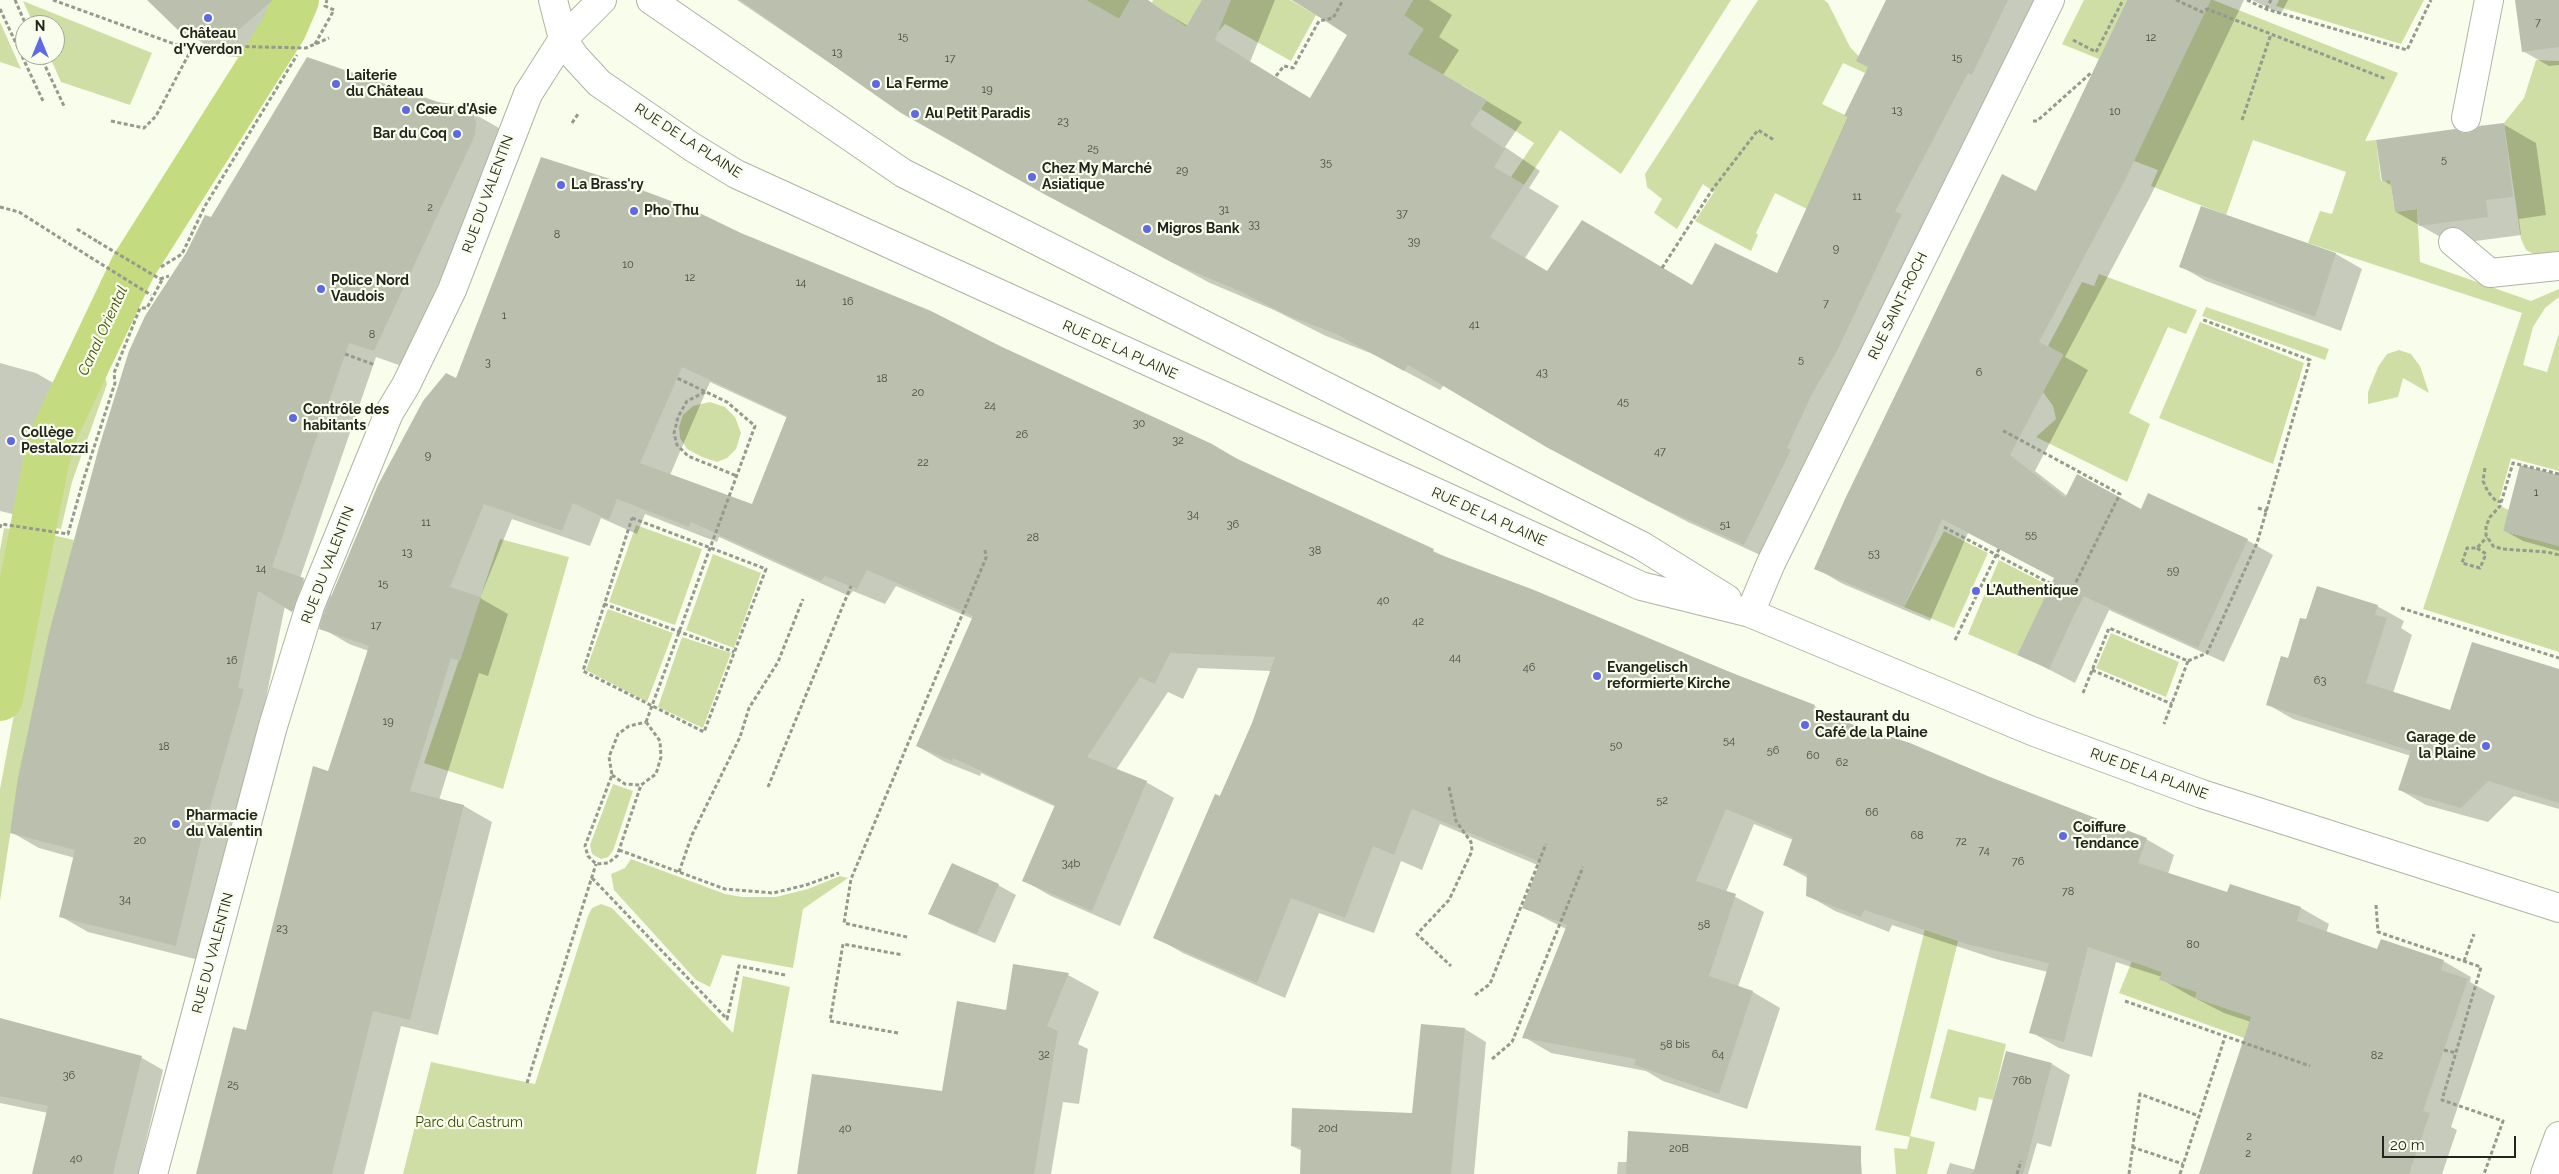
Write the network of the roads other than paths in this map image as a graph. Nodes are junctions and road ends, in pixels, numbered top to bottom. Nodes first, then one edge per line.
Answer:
1 (553, 0) edge
2 (602, 0) edge
3 (651, 0) edge
4 (2050, 0) edge
5 (2489, 0) edge
6 (563, 39) junction
7 (2466, 118) dead end
8 (2453, 242) dead end
9 (2559, 266) edge
10 (1750, 613) junction
11 (2559, 908) edge
12 (2559, 1136) edge
13 (154, 1174) edge
14 (2545, 1174) edge

1 - 6 street, RUE DE LA PLAINE
2 - 6 street, RUE DU VALENTIN
3 - 10 street, RUE DE LA PLAINE
4 - 10 street, RUE SAINT-ROCH
5 - 7 street
6 - 10 street, RUE DE LA PLAINE
6 - 13 street, RUE DU VALENTIN
8 - 9 street
10 - 11 street, RUE DE LA PLAINE
12 - 14 street

